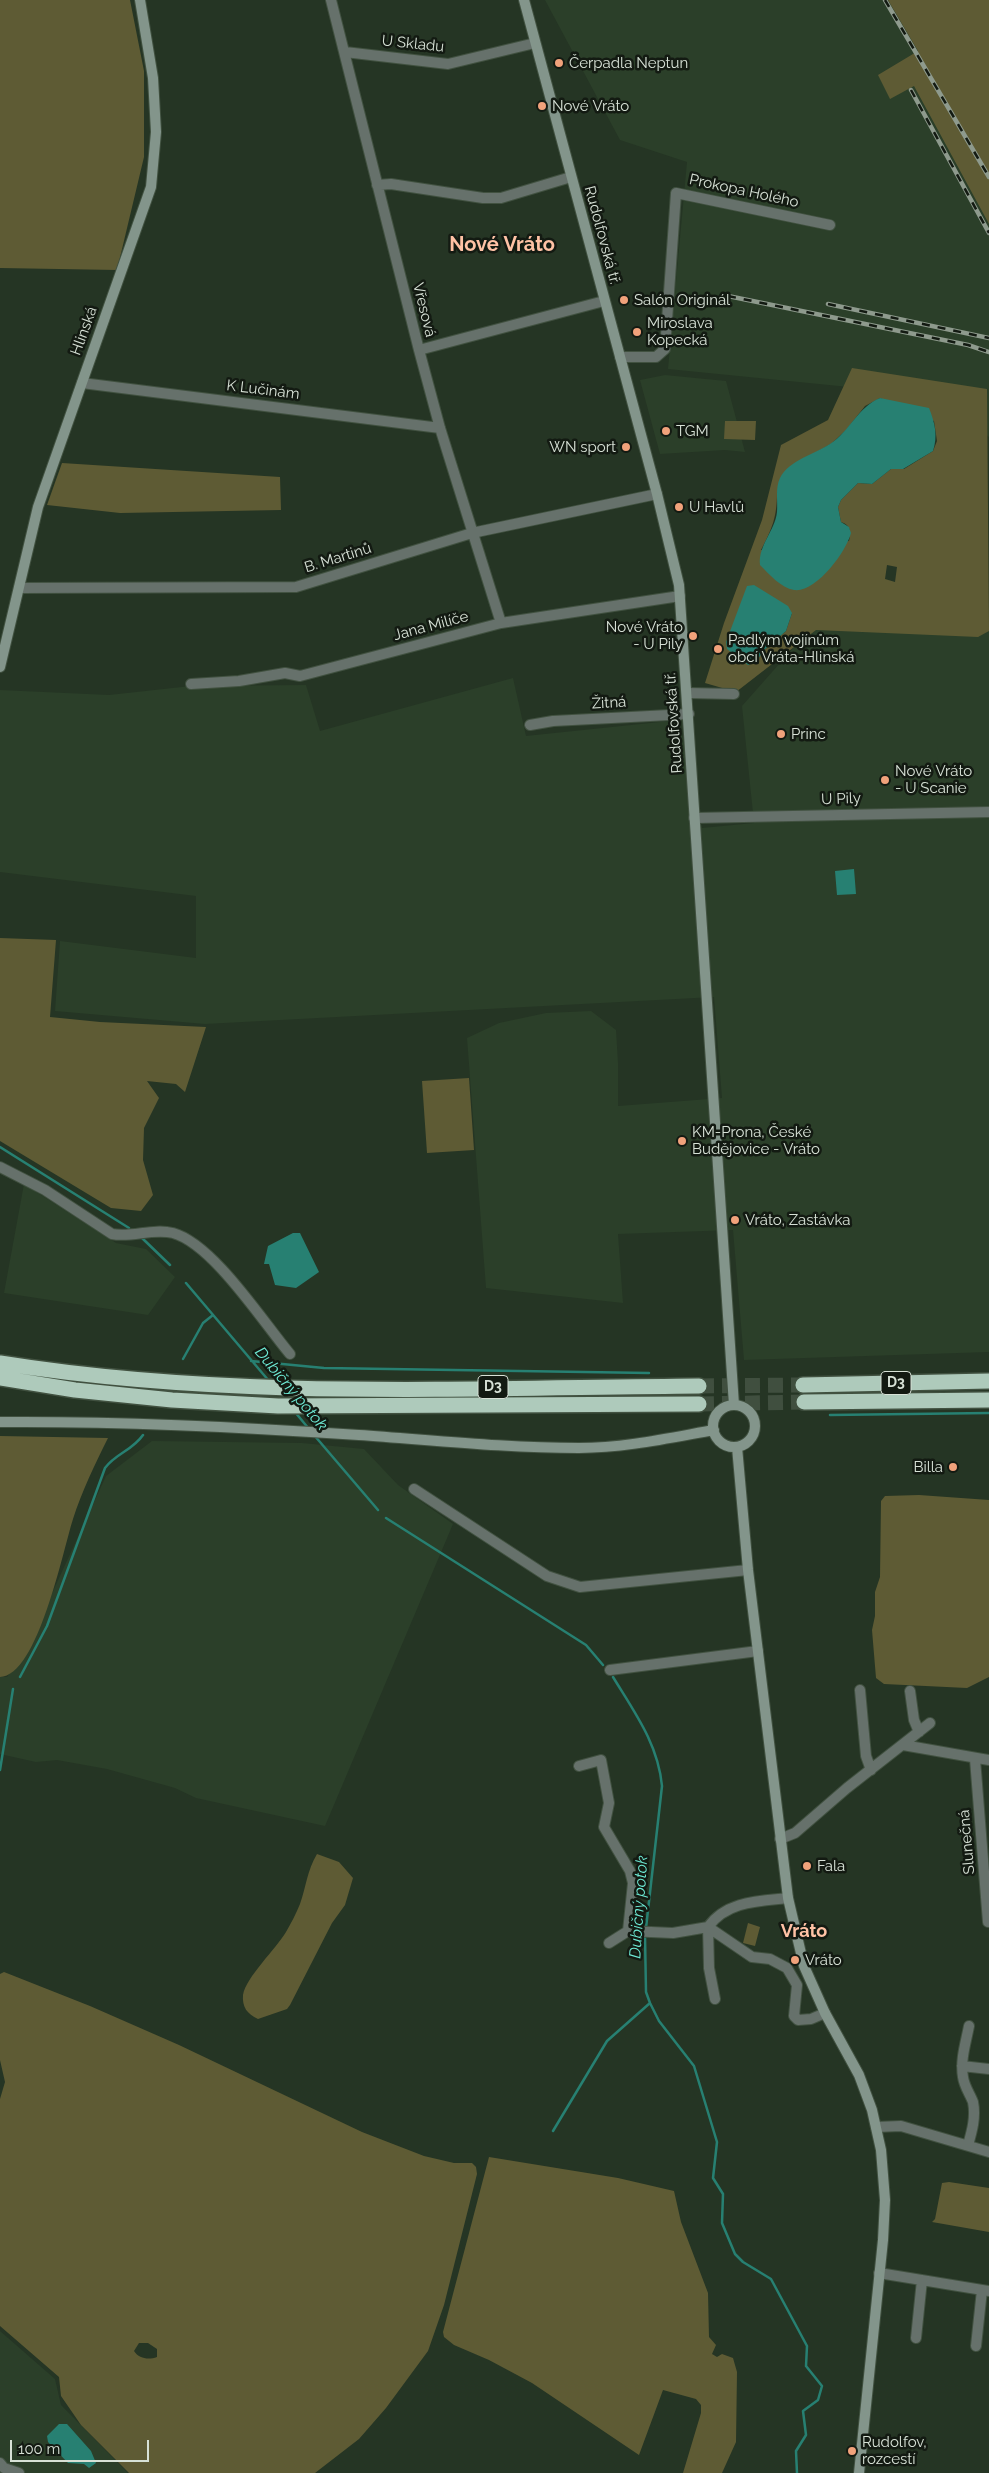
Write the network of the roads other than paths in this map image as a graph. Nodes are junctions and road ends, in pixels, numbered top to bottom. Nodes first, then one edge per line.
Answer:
1 (140, 0) edge
2 (331, 0) edge
3 (524, 0) edge
4 (535, 43) junction
5 (344, 52) junction
6 (571, 177) junction
7 (377, 185) junction
8 (830, 225) dead end
9 (604, 301) junction
10 (419, 350) junction
11 (620, 357) junction
12 (82, 383) junction
13 (440, 428) junction
14 (657, 494) junction
15 (472, 533) junction
16 (19, 588) junction
17 (680, 596) junction
18 (502, 623) junction
19 (0, 668) edge
20 (191, 684) dead end
21 (688, 694) junction
22 (734, 694) dead end
23 (689, 714) junction
24 (530, 724) dead end
25 (989, 812) edge
26 (694, 818) junction
27 (0, 1167) edge
28 (290, 1354) dead end
29 (0, 1363) edge
30 (0, 1378) edge
31 (989, 1381) edge
32 (803, 1385) tunnel mouth
33 (699, 1386) tunnel mouth
34 (989, 1400) edge
35 (804, 1402) tunnel mouth
36 (699, 1404) tunnel mouth
37 (734, 1405) junction
38 (0, 1422) edge
39 (714, 1430) junction
40 (737, 1447) junction
41 (414, 1489) dead end
42 (748, 1570) junction
43 (758, 1651) junction
44 (610, 1670) dead end
45 (860, 1690) dead end
46 (910, 1691) dead end
47 (930, 1723) dead end
48 (918, 1729) junction
49 (903, 1745) junction
50 (975, 1759) junction
51 (989, 1760) edge
52 (579, 1766) dead end
53 (871, 1770) junction
54 (780, 1839) junction
55 (788, 1898) junction
56 (988, 1922) edge
57 (708, 1927) junction
58 (628, 1931) junction
59 (610, 1943) dead end
60 (715, 1999) dead end
61 (825, 2013) junction
62 (969, 2026) dead end
63 (962, 2066) junction
64 (989, 2069) edge
65 (876, 2127) junction
66 (968, 2145) junction
67 (989, 2152) edge
68 (879, 2274) junction
69 (922, 2280) junction
70 (986, 2290) edge
71 (916, 2338) dead end
72 (976, 2346) dead end
73 (0, 2463) edge
74 (19, 2473) edge
75 (859, 2473) edge

1 - 12 main road, Hlinská
2 - 5 street, Vřesová
3 - 4 main road, Rudolfovská tř.
4 - 5 street, U Skladu
4 - 6 main road, Rudolfovská tř.
5 - 7 street, Vřesová
6 - 7 street, Rudolfovská tř.
6 - 9 main road, Rudolfovská tř.
7 - 10 street, Vřesová
8 - 11 street, Prokopa Holého
9 - 10 street
9 - 11 main road, Rudolfovská tř.
10 - 13 street, Vřesová
11 - 14 main road, Rudolfovská tř.
12 - 13 street, K Lučinám
12 - 16 main road, Hlinská
13 - 15 street, Vřesová
14 - 15 street, B. Martinů
14 - 17 main road, Rudolfovská tř.
15 - 16 street, B. Martinů
15 - 18 street, Vřesová
16 - 19 main road, Hlinská
17 - 18 street, Jana Milíče
17 - 21 main road, Rudolfovská tř.
18 - 20 street, Jana Milíče
21 - 22 street
21 - 23 main road, Rudolfovská tř.
23 - 24 street, Žitná
23 - 26 main road, Rudolfovská tř.
25 - 26 street, U Pily
26 - 37 main road, Rudolfovská tř.
27 - 28 street
29 - 33 highway, D3
30 - 36 highway, D3
31 - 32 highway, D3
34 - 35 highway, D3
37 - 39 main road
37 - 40 main road
38 - 39 main road
39 - 40 main road
40 - 42 main road
41 - 42 street
42 - 43 main road
43 - 44 street
43 - 54 main road
45 - 53 street
46 - 48 street
47 - 48 street
48 - 49 street
49 - 50 street
49 - 53 street
50 - 51 street
50 - 56 street, Slunečná
52 - 58 street
53 - 54 street
54 - 55 main road
55 - 57 street
55 - 61 main road
57 - 58 street
57 - 60 street
57 - 61 street
58 - 59 street
61 - 65 main road
62 - 63 street
63 - 64 street
63 - 66 street
65 - 66 street
65 - 68 main road
66 - 67 street
68 - 69 street
68 - 75 main road
69 - 70 street
69 - 71 street
70 - 72 street
73 - 74 street

